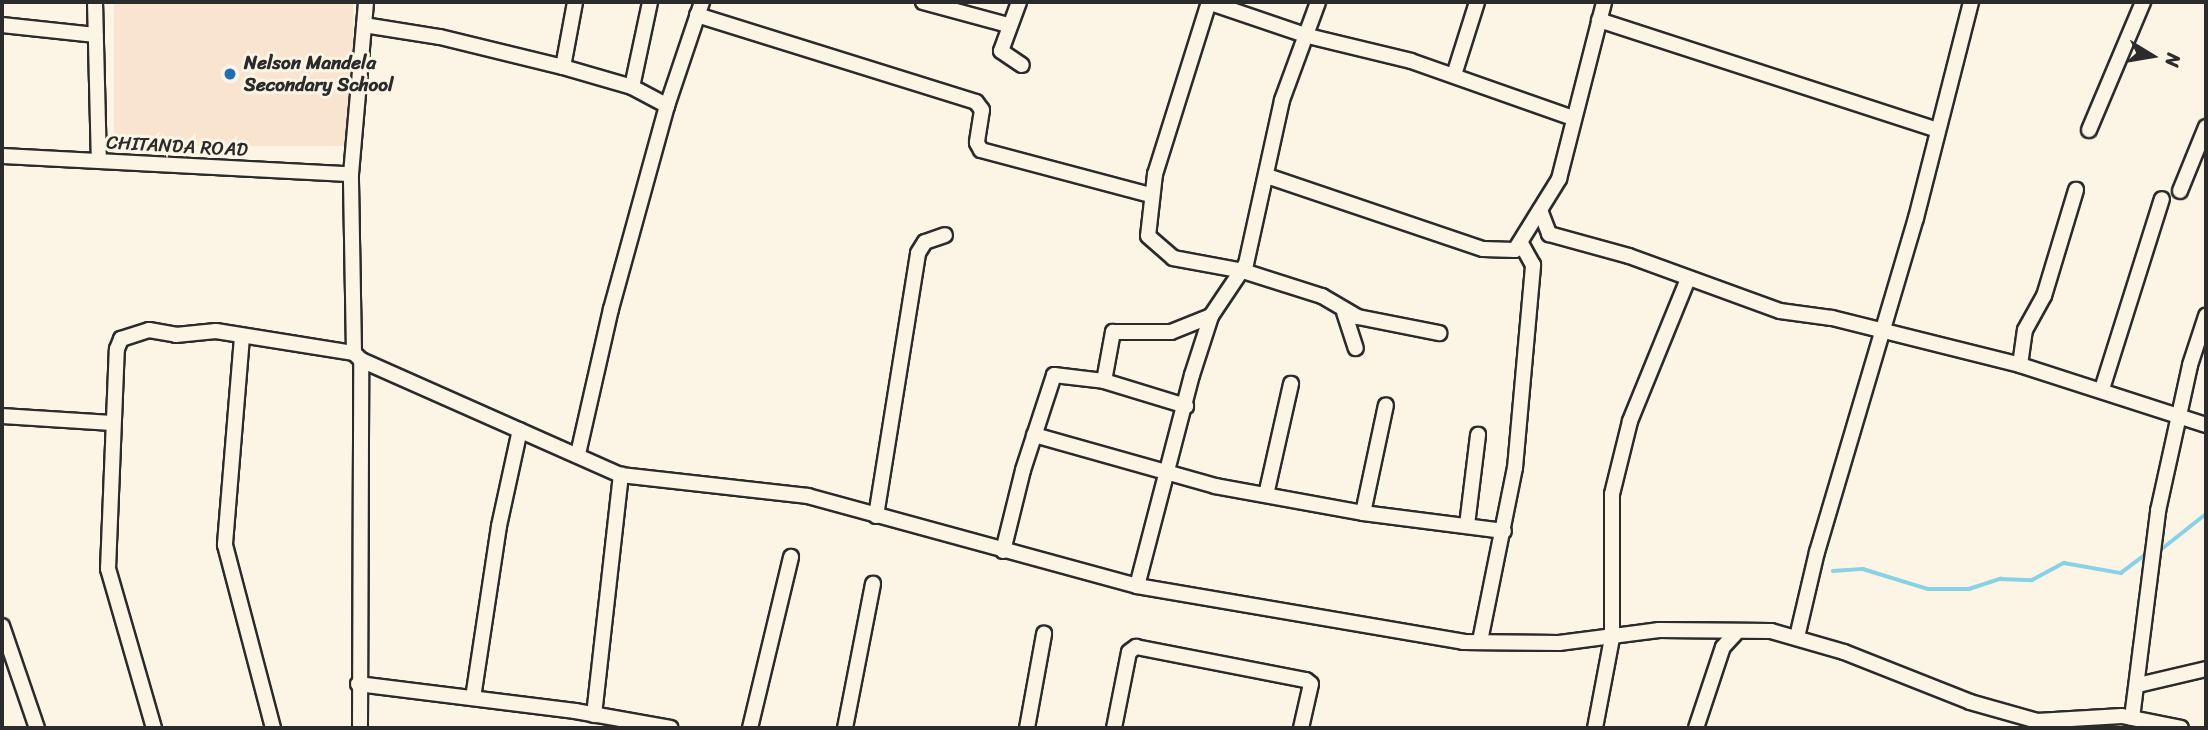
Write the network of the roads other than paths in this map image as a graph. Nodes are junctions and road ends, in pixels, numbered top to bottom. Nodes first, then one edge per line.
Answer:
1 (95, 2) edge
2 (366, 2) edge
3 (575, 2) edge
4 (650, 2) edge
5 (923, 2) edge
6 (1018, 2) edge
7 (1209, 2) edge
8 (1318, 2) edge
9 (1477, 2) edge
10 (1604, 2) edge
11 (1971, 2) edge
12 (2143, 2) edge
13 (700, 8) edge
14 (1598, 20) junction
15 (2, 25) edge
16 (364, 25) junction
17 (1008, 25) junction
18 (95, 35) junction
19 (1308, 36) junction
20 (1022, 65) dead end
21 (563, 67) junction
22 (1454, 75) junction
23 (632, 87) junction
24 (667, 106) junction
25 (1573, 118) junction
26 (2206, 127) edge
27 (1938, 130) junction
28 (2089, 130) dead end
29 (2, 156) edge
30 (99, 161) junction
31 (351, 174) junction
32 (1267, 176) junction
33 (2077, 190) dead end
34 (2180, 191) dead end
35 (1150, 195) junction
36 (2162, 199) dead end
37 (1540, 210) junction
38 (945, 235) dead end
39 (1521, 243) junction
40 (1243, 271) junction
41 (1688, 279) junction
42 (1344, 312) junction
43 (1211, 316) junction
44 (2206, 316) edge
45 (1880, 332) junction
46 (1439, 333) dead end
47 (242, 337) junction
48 (1356, 348) dead end
49 (358, 357) junction
50 (2021, 365) junction
51 (1104, 381) junction
52 (1291, 384) dead end
53 (2102, 389) junction
54 (1386, 405) dead end
55 (1186, 406) junction
56 (2, 416) edge
57 (2179, 416) junction
58 (113, 423) junction
59 (2206, 425) edge
60 (520, 430) junction
61 (1034, 435) junction
62 (1478, 435) dead end
63 (579, 454) junction
64 (1166, 474) junction
65 (621, 475) junction
66 (1266, 495) junction
67 (1363, 513) junction
68 (876, 516) junction
69 (1466, 525) junction
70 (1504, 531) junction
71 (1003, 551) junction
72 (791, 557) dead end
73 (873, 584) dead end
74 (1137, 586) junction
75 (2, 626) edge
76 (1044, 634) dead end
77 (1735, 634) junction
78 (1797, 637) junction
79 (1612, 638) junction
80 (1480, 640) junction
81 (2206, 669) edge
82 (358, 684) junction
83 (2138, 684) junction
84 (473, 698) junction
85 (594, 715) junction
86 (2132, 718) junction
87 (2037, 725) edge
88 (37, 728) edge
89 (154, 728) edge
90 (273, 728) edge
91 (360, 728) edge
92 (671, 728) edge
93 (750, 728) edge
94 (845, 728) edge
95 (1027, 728) edge
96 (1114, 728) edge
97 (1301, 728) edge
98 (1595, 728) edge
99 (1696, 728) edge
100 (2181, 728) edge

1 - 18 street
2 - 16 street
3 - 21 street
4 - 23 street
5 - 17 street
6 - 17 street
7 - 19 street
7 - 35 street
8 - 19 street
9 - 22 street
10 - 14 street
11 - 27 street
12 - 28 street
13 - 24 street
13 - 35 street
14 - 25 street
14 - 27 street
15 - 18 street
16 - 21 street
16 - 31 street
17 - 20 street
18 - 30 street
19 - 22 street
19 - 32 street
21 - 23 street
22 - 25 street
23 - 24 street
24 - 63 street
25 - 37 street
26 - 34 street
27 - 45 street
29 - 30 street, CHITANDA ROAD
30 - 31 street, CHITANDA ROAD
31 - 49 street
32 - 39 street
32 - 40 street
33 - 50 street
35 - 40 street
36 - 53 street
37 - 39 street
37 - 41 street
38 - 68 street
39 - 70 street
40 - 42 street
40 - 43 street
41 - 45 street
41 - 79 street
42 - 46 street
42 - 48 street
43 - 51 street
43 - 55 street
44 - 57 street
45 - 50 street
45 - 78 street
47 - 49 street
47 - 58 street
47 - 90 street
49 - 60 street
49 - 82 street
50 - 53 street
51 - 55 street
51 - 61 street
52 - 66 street
53 - 57 street
54 - 67 street
55 - 64 street
56 - 58 street
57 - 59 street
57 - 83 street
58 - 89 street
60 - 63 street
60 - 84 street
61 - 64 street
61 - 71 street
62 - 69 street
63 - 65 street
64 - 66 street
64 - 74 street
65 - 68 street
65 - 85 street
66 - 67 street
67 - 69 street
68 - 71 street
69 - 70 street
70 - 80 street
71 - 74 street
72 - 93 street
73 - 94 street
74 - 80 street
75 - 88 street
76 - 95 street
77 - 78 street
77 - 79 street
77 - 99 street
78 - 87 street
79 - 80 street
79 - 98 street
81 - 83 street
82 - 84 street
82 - 91 street
83 - 86 street
84 - 85 street
85 - 92 street
86 - 87 street
86 - 100 street
96 - 97 street

